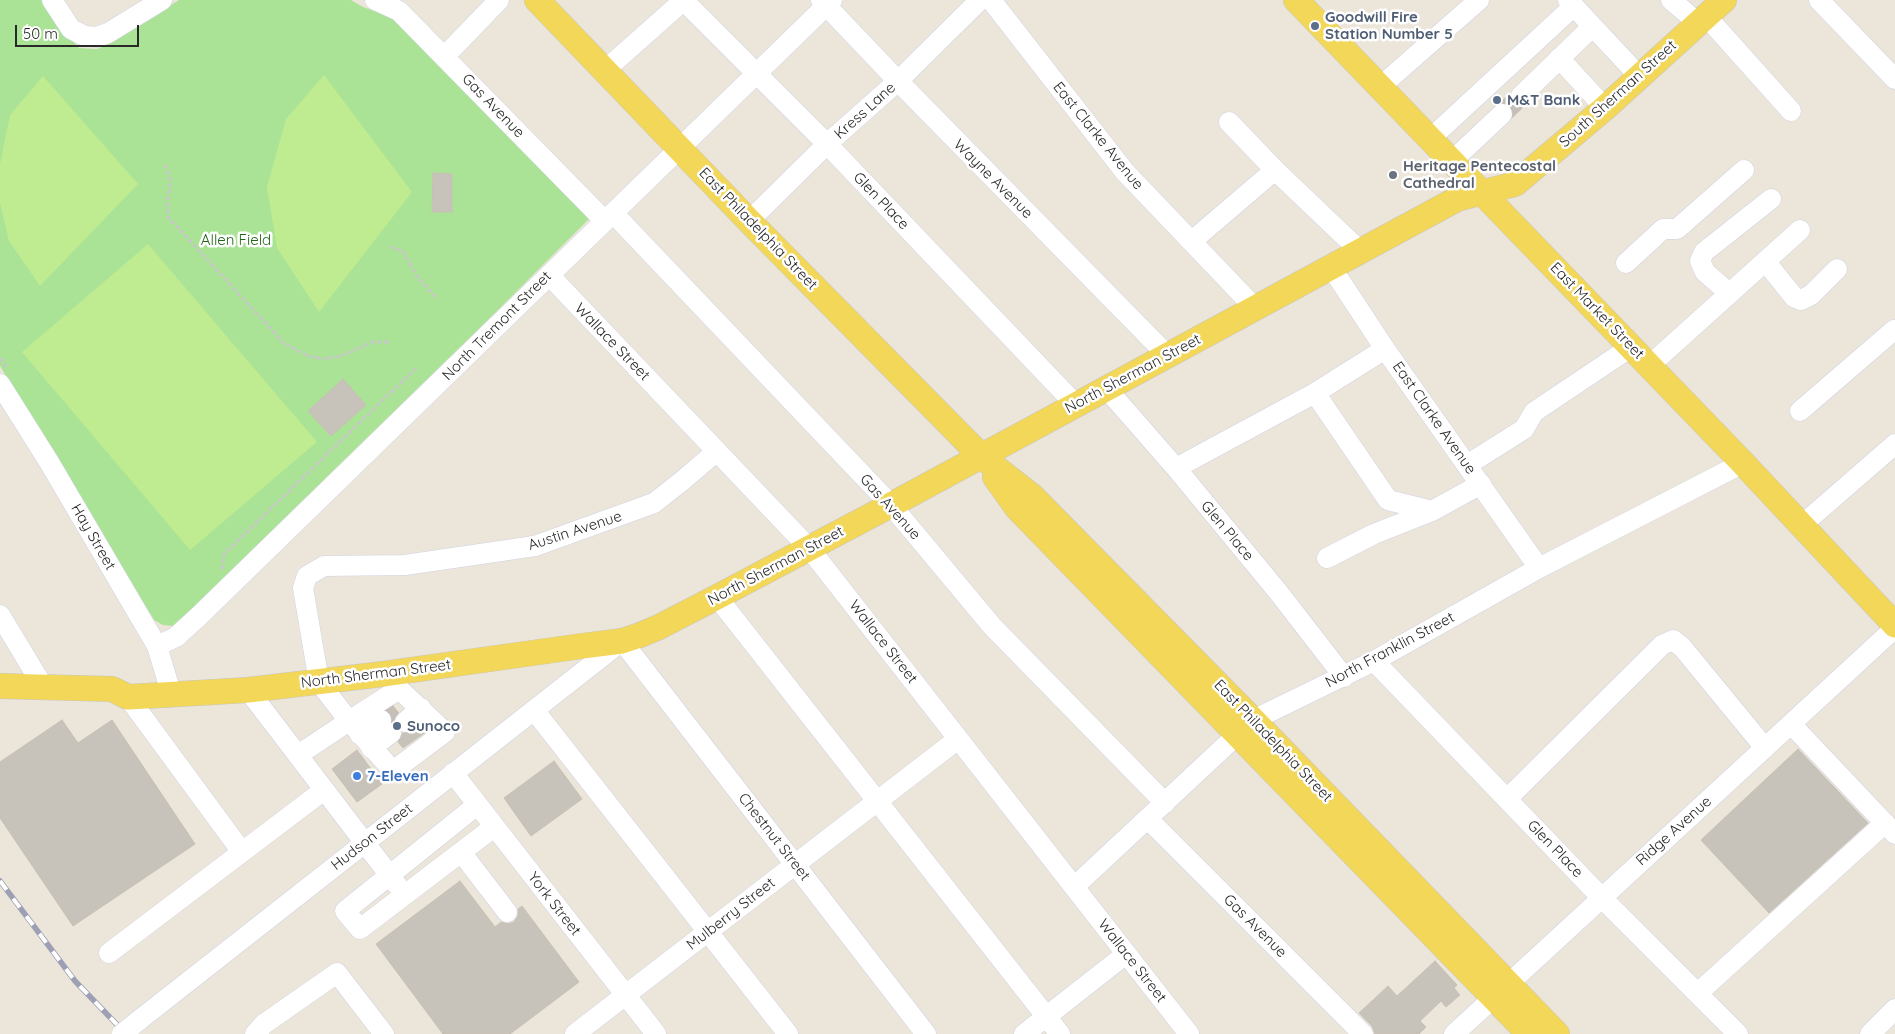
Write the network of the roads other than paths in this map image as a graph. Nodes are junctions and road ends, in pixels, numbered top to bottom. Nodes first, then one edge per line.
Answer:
1 (52, 0) edge
2 (162, 0) edge
3 (375, 0) edge
4 (499, 0) edge
5 (537, 0) edge
6 (684, 0) edge
7 (980, 0) edge
8 (991, 0) edge
9 (1296, 0) edge
10 (1479, 0) edge
11 (1671, 0) edge
12 (1819, 0) edge
13 (826, 2) edge
14 (1571, 3) edge
15 (1709, 13) edge
16 (1592, 27) junction
17 (444, 57) junction
18 (1556, 61) junction
19 (604, 71) junction
20 (756, 74) junction
21 (1639, 76) junction
22 (1895, 79) edge
23 (898, 81) junction
24 (1380, 88) junction
25 (1522, 98) tunnel mouth
26 (1605, 108) junction
27 (1791, 110) dead end
28 (1501, 118) tunnel mouth
29 (1229, 122) dead end
30 (1430, 140) junction
31 (827, 144) junction
32 (678, 149) junction
33 (1452, 161) junction
34 (1275, 170) junction
35 (1744, 170) dead end
36 (1482, 193) junction
37 (1771, 198) dead end
38 (609, 217) junction
39 (749, 221) junction
40 (1800, 230) dead end
41 (1192, 241) junction
42 (1360, 252) junction
43 (1766, 261) junction
44 (1626, 264) dead end
45 (1331, 267) junction
46 (1837, 269) dead end
47 (549, 275) junction
48 (1729, 293) junction
49 (1255, 308) junction
50 (1894, 330) edge
51 (1631, 347) junction
52 (1385, 349) junction
53 (1168, 355) junction
54 (1649, 366) junction
55 (5, 379) edge
56 (1106, 388) junction
57 (1315, 393) junction
58 (1076, 405) junction
59 (1800, 411) dead end
60 (1895, 444) edge
61 (716, 451) junction
62 (981, 456) junction
63 (1743, 464) junction
64 (1467, 465) junction
65 (1176, 468) junction
66 (1481, 484) junction
67 (891, 505) junction
68 (1432, 511) junction
69 (1802, 525) junction
70 (809, 548) junction
71 (1328, 558) dead end
72 (1538, 568) junction
73 (717, 597) junction
74 (3, 625) edge
75 (1895, 627) edge
76 (622, 641) junction
77 (157, 646) junction
78 (1374, 661) junction
79 (1344, 677) junction
80 (319, 682) junction
81 (0, 686) edge
82 (44, 688) junction
83 (248, 690) junction
84 (172, 696) junction
85 (128, 698) junction
86 (398, 707) junction
87 (534, 710) junction
88 (1792, 724) junction
89 (1245, 727) junction
90 (360, 735) junction
91 (958, 739) junction
92 (1765, 748) junction
93 (298, 755) junction
94 (454, 773) junction
95 (324, 790) junction
96 (1507, 799) junction
97 (877, 801) junction
98 (1164, 803) junction
99 (477, 805) junction
100 (1148, 819) junction
101 (494, 827) junction
102 (1890, 828) edge
103 (364, 844) junction
104 (242, 852) junction
105 (462, 852) junction
106 (795, 864) junction
107 (389, 876) junction
108 (1074, 888) junction
109 (404, 895) junction
110 (1601, 897) junction
111 (507, 912) dead end
112 (708, 932) junction
113 (109, 953) dead end
114 (1126, 954) junction
115 (1501, 991) junction
116 (1698, 993) junction
117 (626, 995) junction
118 (1895, 1009) edge
119 (1046, 1016) junction
120 (122, 1034) edge
121 (255, 1034) edge
122 (384, 1034) edge
123 (575, 1034) edge
124 (656, 1034) edge
125 (788, 1034) edge
126 (926, 1034) edge
127 (1024, 1034) edge
128 (1060, 1034) edge
129 (1189, 1034) edge
130 (1362, 1034) edge
131 (1454, 1034) edge
132 (1529, 1034) edge
133 (1557, 1034) edge
134 (1738, 1034) edge
135 (1870, 1034) edge

1 - 2 street
3 - 17 street, Gas Avenue
4 - 17 street
5 - 19 main road, East Philadelphia Street
6 - 19 street
6 - 20 street, Glen Place
7 - 23 street, Kress Lane
8 - 41 street, East Clarke Avenue
9 - 24 main road, East Market Street
10 - 24 street
11 - 15 street
12 - 22 street
13 - 20 street, North Tremont Street
13 - 23 street, Wayne Avenue
14 - 16 street
14 - 30 street
15 - 21 main road, South Sherman Street
15 - 27 street
16 - 18 street
16 - 21 street
17 - 38 street, Gas Avenue
18 - 25 street
18 - 26 street
19 - 32 main road, East Philadelphia Street
20 - 31 street, Glen Place
20 - 32 street, North Tremont Street
21 - 26 main road, South Sherman Street
23 - 31 street, Kress Lane
23 - 53 street, Wayne Avenue
24 - 30 main road, East Market Street
26 - 36 main road, South Sherman Street
28 - 33 street
29 - 34 street
30 - 33 main road, East Market Street
31 - 39 street, Kress Lane
31 - 58 street, Glen Place
32 - 38 street, North Tremont Street
32 - 39 main road, East Philadelphia Street
33 - 36 main road, East Market Street
34 - 41 street
34 - 42 street
35 - 44 street
36 - 42 main road, North Sherman Street
36 - 51 main road, East Market Street
37 - 48 street
38 - 47 street, North Tremont Street
38 - 67 street, Gas Avenue
39 - 62 main road, East Philadelphia Street
40 - 43 street
41 - 49 street, East Clarke Avenue
42 - 45 main road, North Sherman Street
43 - 46 street
43 - 48 street
45 - 49 main road, North Sherman Street
45 - 52 street, East Clarke Avenue
47 - 61 street, Wallace Street
47 - 77 street, North Tremont Street
48 - 54 street
49 - 53 main road, North Sherman Street
50 - 59 street
51 - 54 main road, East Market Street
51 - 64 street
52 - 57 street
52 - 64 street, East Clarke Avenue
53 - 56 main road, North Sherman Street
54 - 63 main road, East Market Street
55 - 77 street, Hay Street
56 - 58 main road, North Sherman Street
56 - 65 street, Glen Place
57 - 65 street
57 - 68 street
58 - 62 main road, North Sherman Street
60 - 69 street
61 - 70 street, Wallace Street
61 - 80 street, Austin Avenue
62 - 67 main road, North Sherman Street
62 - 89 main road, East Philadelphia Street
63 - 69 main road, East Market Street
63 - 72 street, North Franklin Street
64 - 66 street, East Clarke Avenue
65 - 79 street, Glen Place
66 - 68 street
66 - 72 street, East Clarke Avenue
67 - 70 main road, North Sherman Street
67 - 98 street, Gas Avenue
68 - 71 street
69 - 75 main road, East Market Street
70 - 73 main road, North Sherman Street
70 - 91 street, Wallace Street
72 - 78 street, North Franklin Street
73 - 76 main road, North Sherman Street
73 - 97 street
74 - 82 street
75 - 88 street, Ridge Avenue
76 - 86 main road, North Sherman Street
76 - 87 street, Hudson Street
76 - 106 street, Chestnut Street
77 - 84 street, Hay Street
78 - 79 street, North Franklin Street
78 - 96 street, Glen Place
79 - 89 street, North Franklin Street
80 - 83 main road, North Sherman Street
80 - 86 main road, North Sherman Street
80 - 90 street
81 - 82 main road, North Sherman Street
82 - 85 main road, North Sherman Street
83 - 84 main road, North Sherman Street
83 - 93 street
84 - 85 main road, North Sherman Street
85 - 104 street
86 - 90 street
86 - 90 street
86 - 90 street
87 - 94 street, Hudson Street
87 - 112 street
88 - 92 street, Ridge Avenue
88 - 102 street
89 - 98 street, North Franklin Street
89 - 115 main road, East Philadelphia Street
90 - 93 street
91 - 97 street, Mulberry Street
91 - 108 street, Wallace Street
92 - 96 street
92 - 110 street, Ridge Avenue
93 - 95 street
94 - 99 street, York Street
94 - 103 street, Hudson Street
95 - 103 street
95 - 104 street
96 - 110 street, Glen Place
97 - 106 street, Mulberry Street
97 - 119 street
98 - 100 street, North Franklin Street
99 - 101 street, York Street
99 - 107 street
100 - 108 street, North Franklin Street
100 - 130 street, Gas Avenue
101 - 105 street
101 - 117 street, York Street
102 - 116 street
103 - 107 street
103 - 120 street, Hudson Street, bridge
104 - 113 street
105 - 109 street
105 - 111 street
106 - 112 street, Mulberry Street
106 - 126 street, Chestnut Street
107 - 109 street
107 - 109 street
108 - 114 street, Wallace Street
110 - 115 street, Ridge Avenue
110 - 116 street, Glen Place
112 - 117 street, Mulberry Street
112 - 125 street
114 - 119 street
114 - 129 street, Wallace Street
115 - 131 street, Ridge Avenue
115 - 132 main road, East Philadelphia Street
115 - 133 main road, East Philadelphia Street
116 - 134 street, Glen Place
117 - 123 street, Mulberry Street
117 - 124 street, York Street
118 - 135 street
119 - 127 street
119 - 128 street
121 - 122 street

